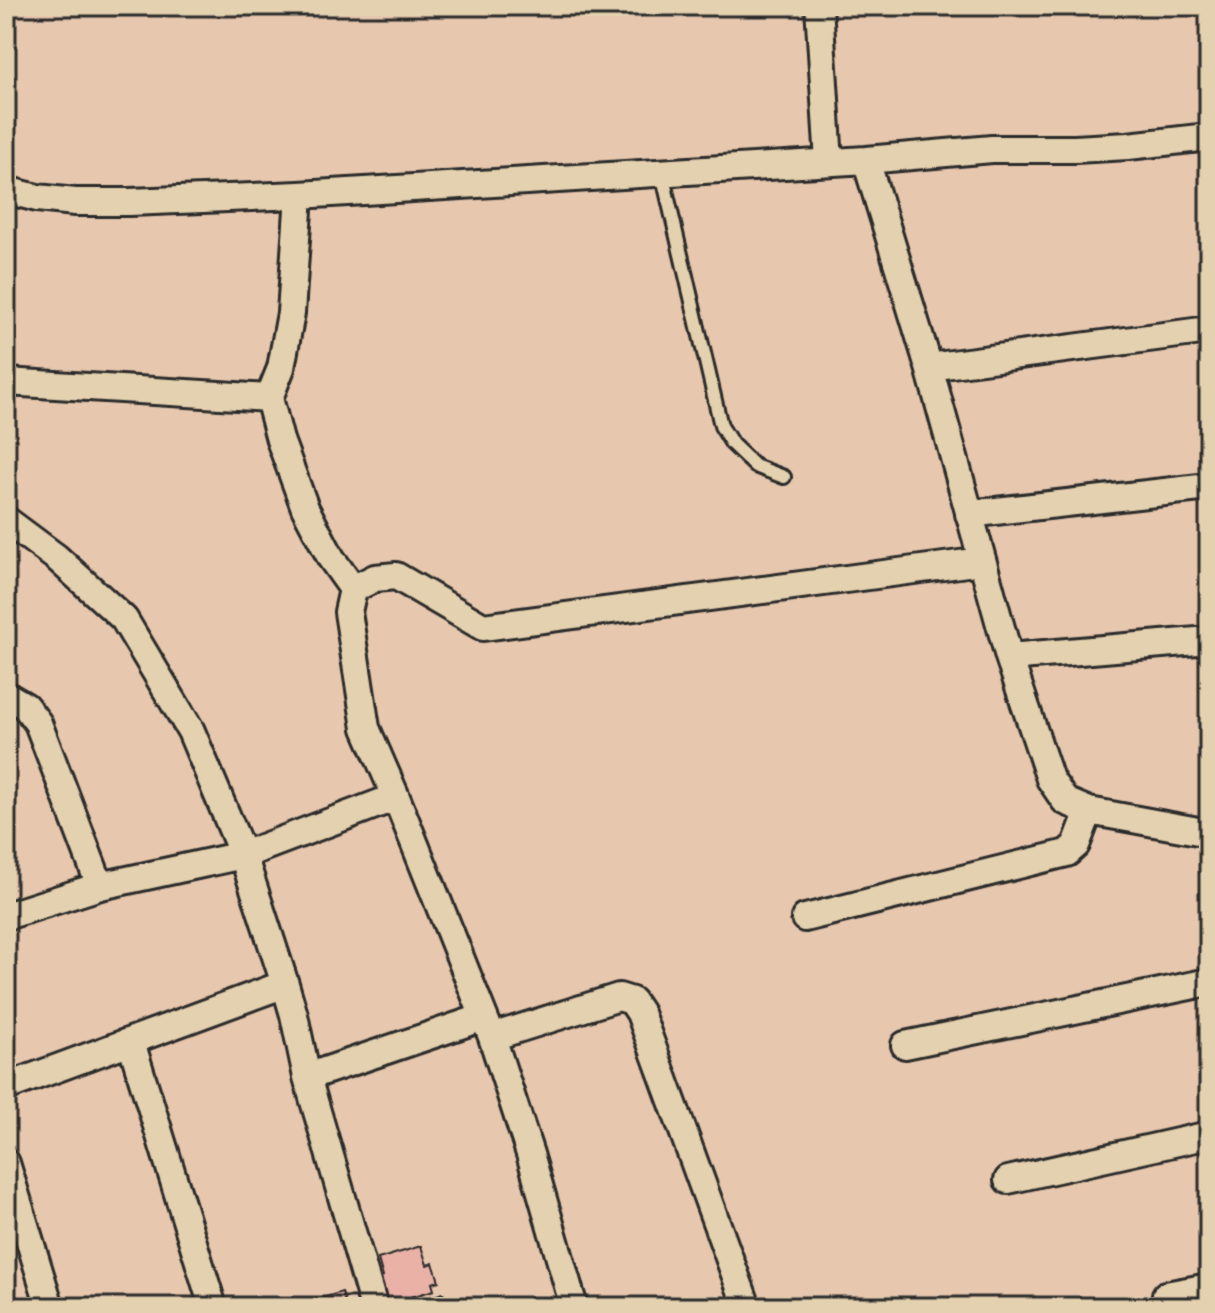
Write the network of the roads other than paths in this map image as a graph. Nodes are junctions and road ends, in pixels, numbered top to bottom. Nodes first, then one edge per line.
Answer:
1 (819, 6) edge
2 (1209, 137) edge
3 (866, 160) junction
4 (829, 162) junction
5 (662, 173) junction
6 (6, 190) edge
7 (299, 195) junction
8 (1209, 330) edge
9 (929, 367) junction
10 (6, 382) edge
11 (269, 398) junction
12 (784, 477) dead end
13 (1209, 487) edge
14 (969, 514) junction
15 (6, 520) edge
16 (982, 561) junction
17 (353, 589) junction
18 (1209, 640) edge
19 (1009, 657) junction
20 (6, 695) edge
21 (396, 797) junction
22 (1089, 811) junction
23 (1209, 833) edge
24 (243, 855) junction
25 (100, 886) junction
26 (6, 916) edge
27 (805, 918) dead end
28 (1209, 982) edge
29 (285, 984) junction
30 (488, 1027) junction
31 (131, 1042) junction
32 (905, 1045) dead end
33 (307, 1077) junction
34 (6, 1087) edge
35 (1209, 1135) edge
36 (6, 1163) edge
37 (1008, 1180) dead end
38 (1209, 1287) edge
39 (1166, 1295) dead end
40 (205, 1305) edge
41 (50, 1307) edge
42 (374, 1307) edge
43 (574, 1307) edge
44 (747, 1307) edge

1 - 4 street
2 - 3 street
3 - 4 street
3 - 9 street
4 - 5 street
5 - 7 street
5 - 12 lane
6 - 7 street
7 - 11 street
8 - 9 street
9 - 14 street
10 - 11 street
11 - 17 street
13 - 14 street
14 - 16 street
15 - 24 street
16 - 17 street
16 - 19 street
17 - 21 street
18 - 19 street
19 - 22 street
20 - 25 street
21 - 24 street
21 - 30 street
22 - 23 street
22 - 27 street
24 - 25 street
24 - 29 street
25 - 26 street
28 - 32 street
29 - 31 street
29 - 33 street
30 - 33 street
30 - 43 street
30 - 44 street
31 - 34 street
31 - 40 street
33 - 42 street
35 - 37 street
36 - 41 street
38 - 39 street

